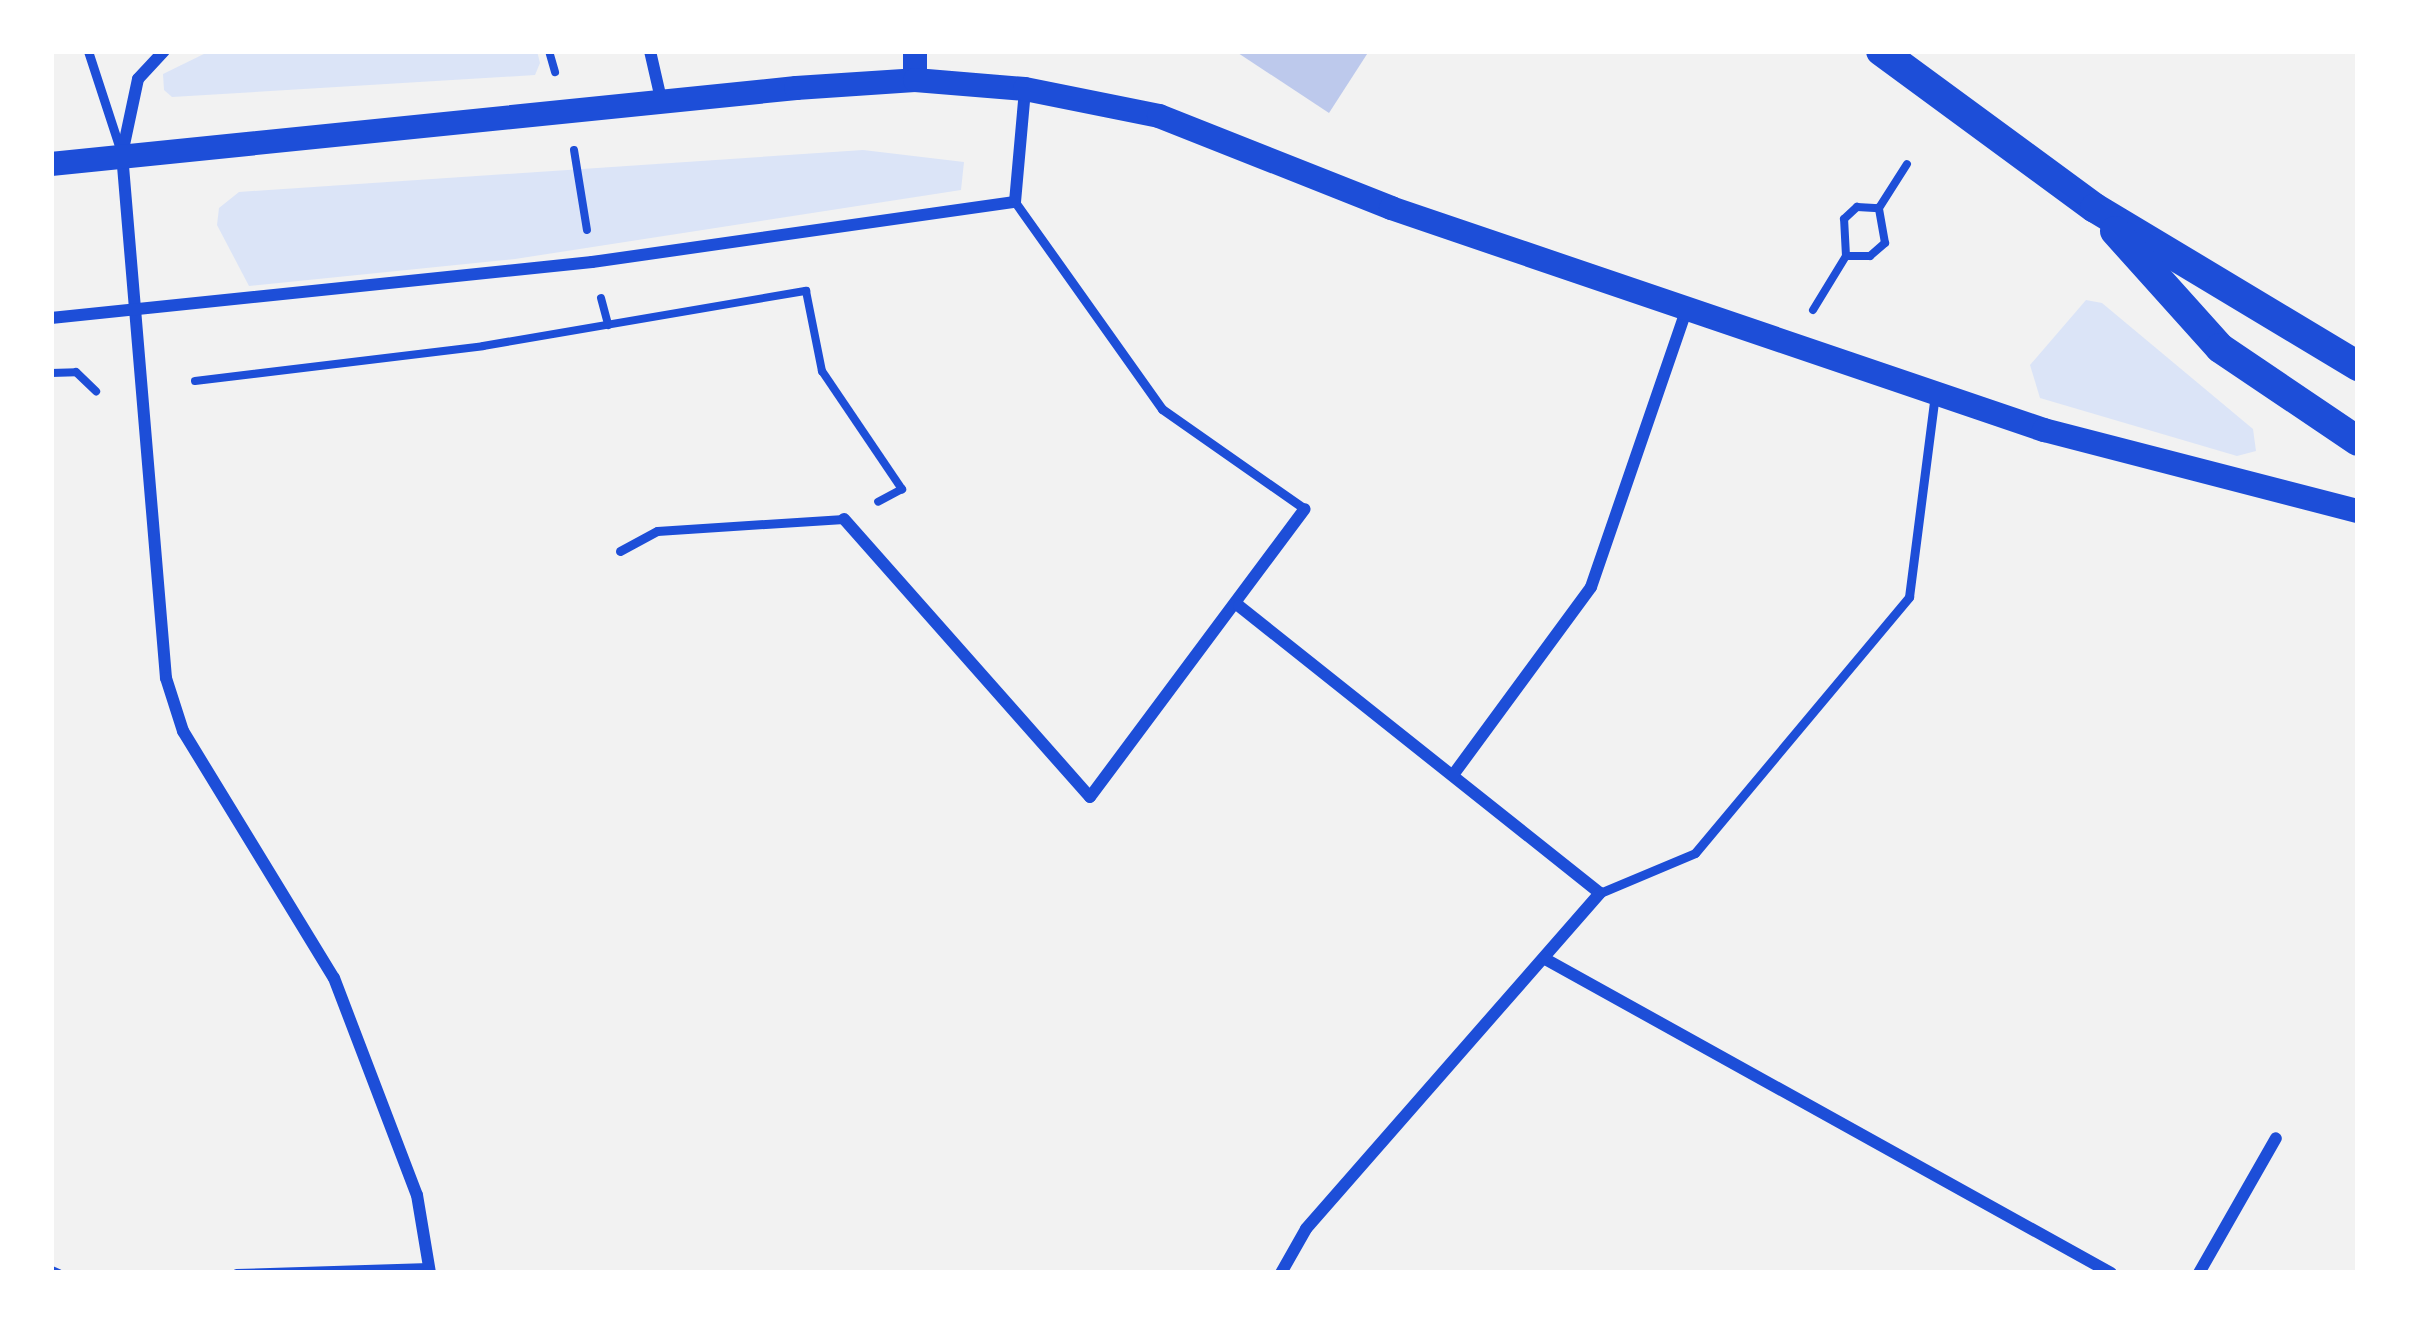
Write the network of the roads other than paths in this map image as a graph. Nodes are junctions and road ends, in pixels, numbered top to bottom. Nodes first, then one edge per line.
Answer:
1 (88, 51) edge
2 (164, 51) edge
3 (650, 51) edge
4 (915, 51) edge
5 (1881, 51) edge
6 (915, 80) junction
7 (1025, 89) junction
8 (661, 99) junction
9 (122, 154) junction
10 (51, 164) edge
11 (1015, 202) junction
12 (2095, 208) junction
13 (1687, 307) junction
14 (136, 310) junction
15 (51, 318) edge
16 (2358, 366) edge
17 (1935, 389) junction
18 (2358, 441) edge
19 (1305, 509) joint
20 (2358, 511) edge
21 (844, 519) joint
22 (620, 550) dead end
23 (1239, 606) junction
24 (1453, 776) junction
25 (1600, 893) junction
26 (1547, 960) junction
27 (2276, 1138) dead end
28 (430, 1270) edge
29 (236, 1273) edge
30 (1281, 1273) edge
31 (2111, 1273) edge
32 (2199, 1273) edge

1 - 9 lane
2 - 9 street
3 - 8 street
4 - 6 main road
5 - 12 main road
6 - 7 main road
6 - 8 main road
7 - 11 street
7 - 13 main road
8 - 9 main road
9 - 10 main road
9 - 14 street
11 - 14 street
11 - 19 lane
12 - 16 main road
12 - 18 main road
13 - 17 main road
13 - 24 street
14 - 15 street
14 - 28 street
17 - 20 main road
17 - 25 lane
19 - 23 street
21 - 22 lane
21 - 23 street
23 - 24 street
24 - 25 street
25 - 26 street
26 - 30 street
26 - 31 street
27 - 32 street
28 - 29 lane

